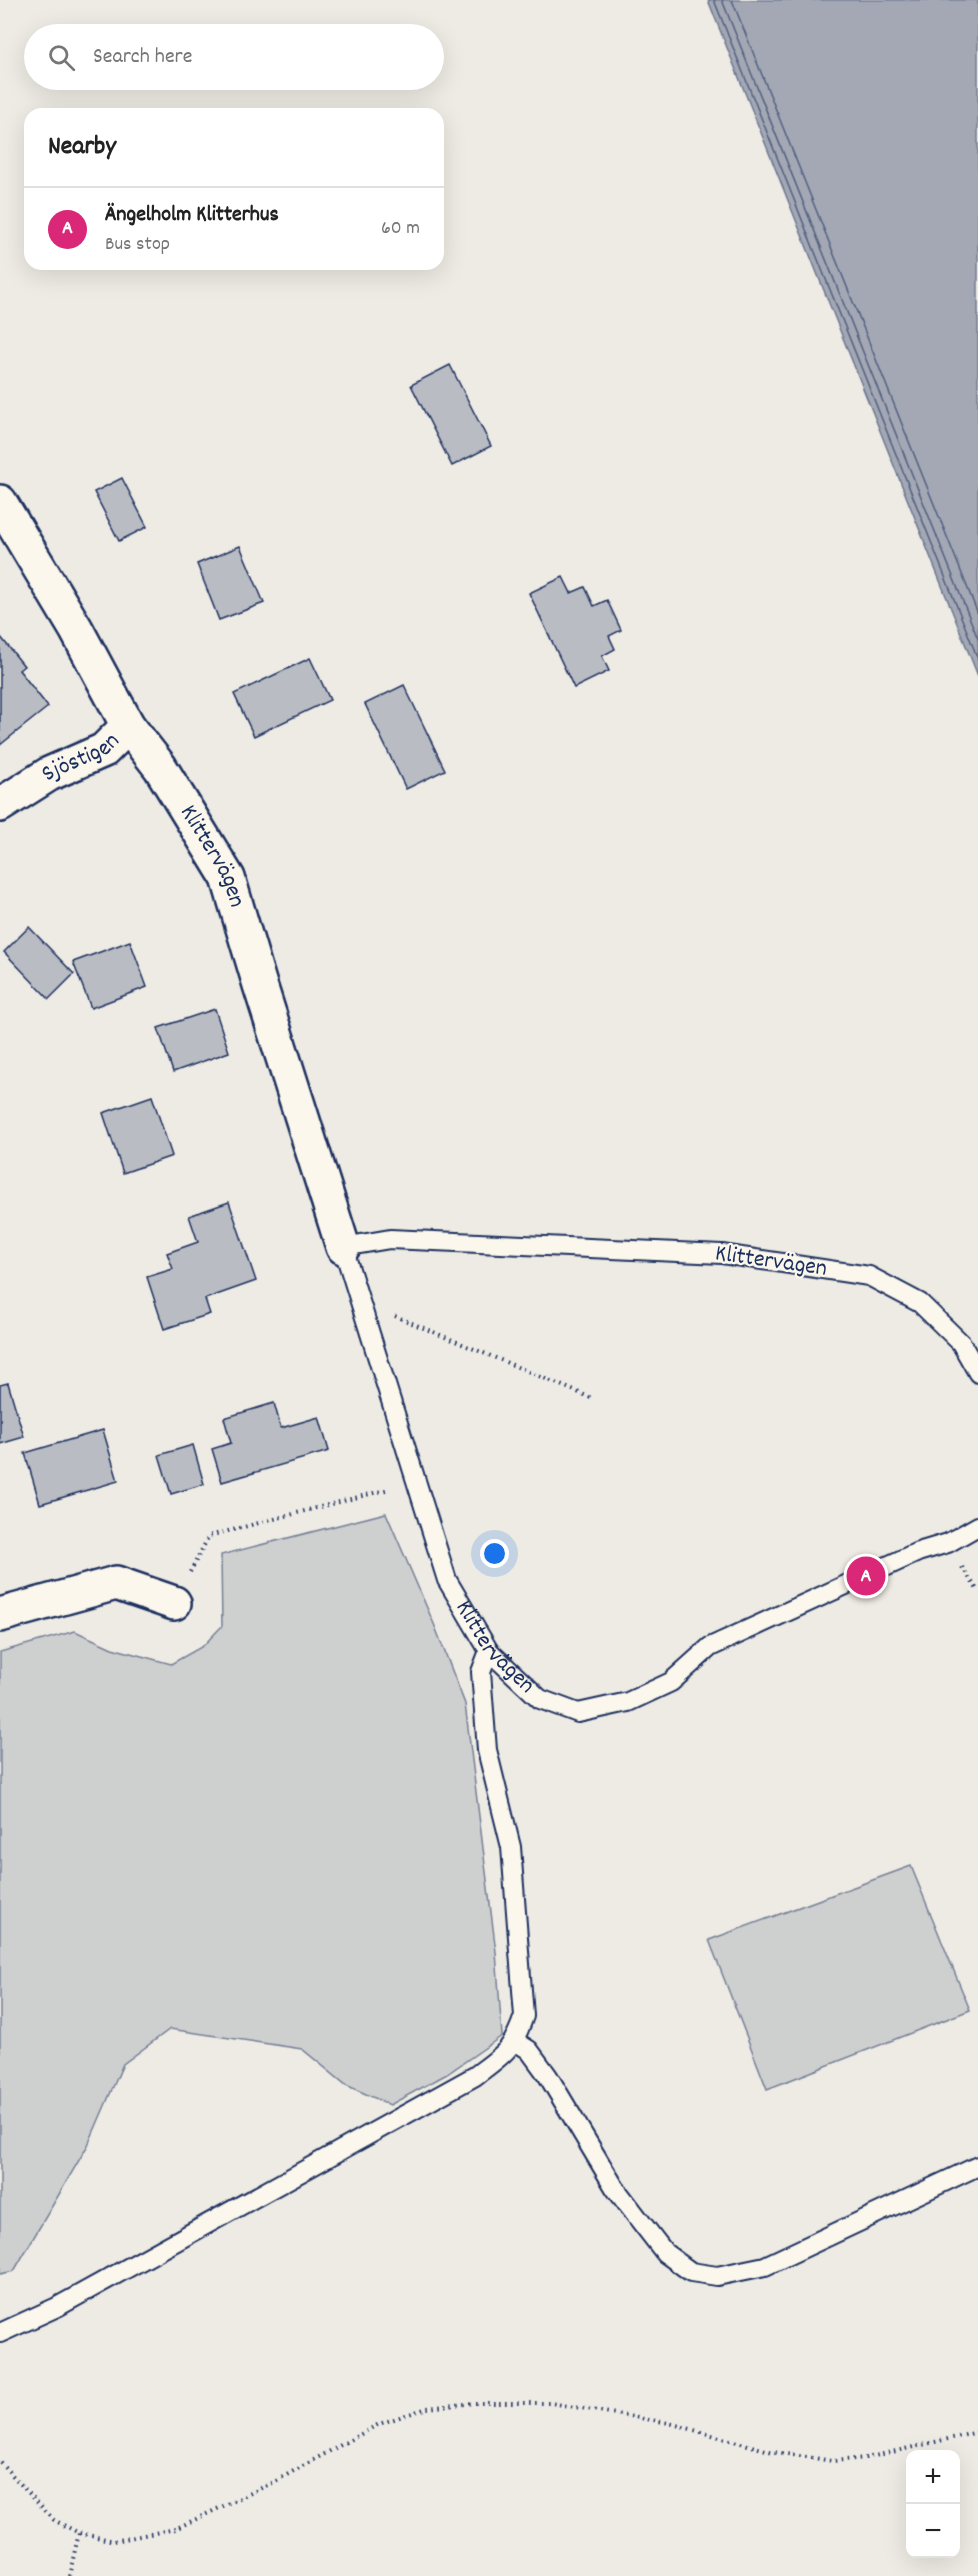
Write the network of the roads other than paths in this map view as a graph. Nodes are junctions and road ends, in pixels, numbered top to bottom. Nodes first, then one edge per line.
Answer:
1 (0, 502) edge
2 (128, 726) junction
3 (0, 805) edge
4 (343, 1247) junction
5 (978, 1373) edge
6 (978, 1526) edge
7 (174, 1603) road end
8 (0, 1615) edge
9 (489, 1651) junction
10 (515, 2041) junction
11 (978, 2166) edge
12 (0, 2333) edge

1 - 2 street, Klittervägen
2 - 3 street, Sjöstigen
2 - 4 street, Klittervägen
4 - 5 lane, Klittervägen
4 - 9 lane, Klittervägen
6 - 9 lane, Klittervägen
7 - 8 street
9 - 10 lane
10 - 11 lane
10 - 12 lane

